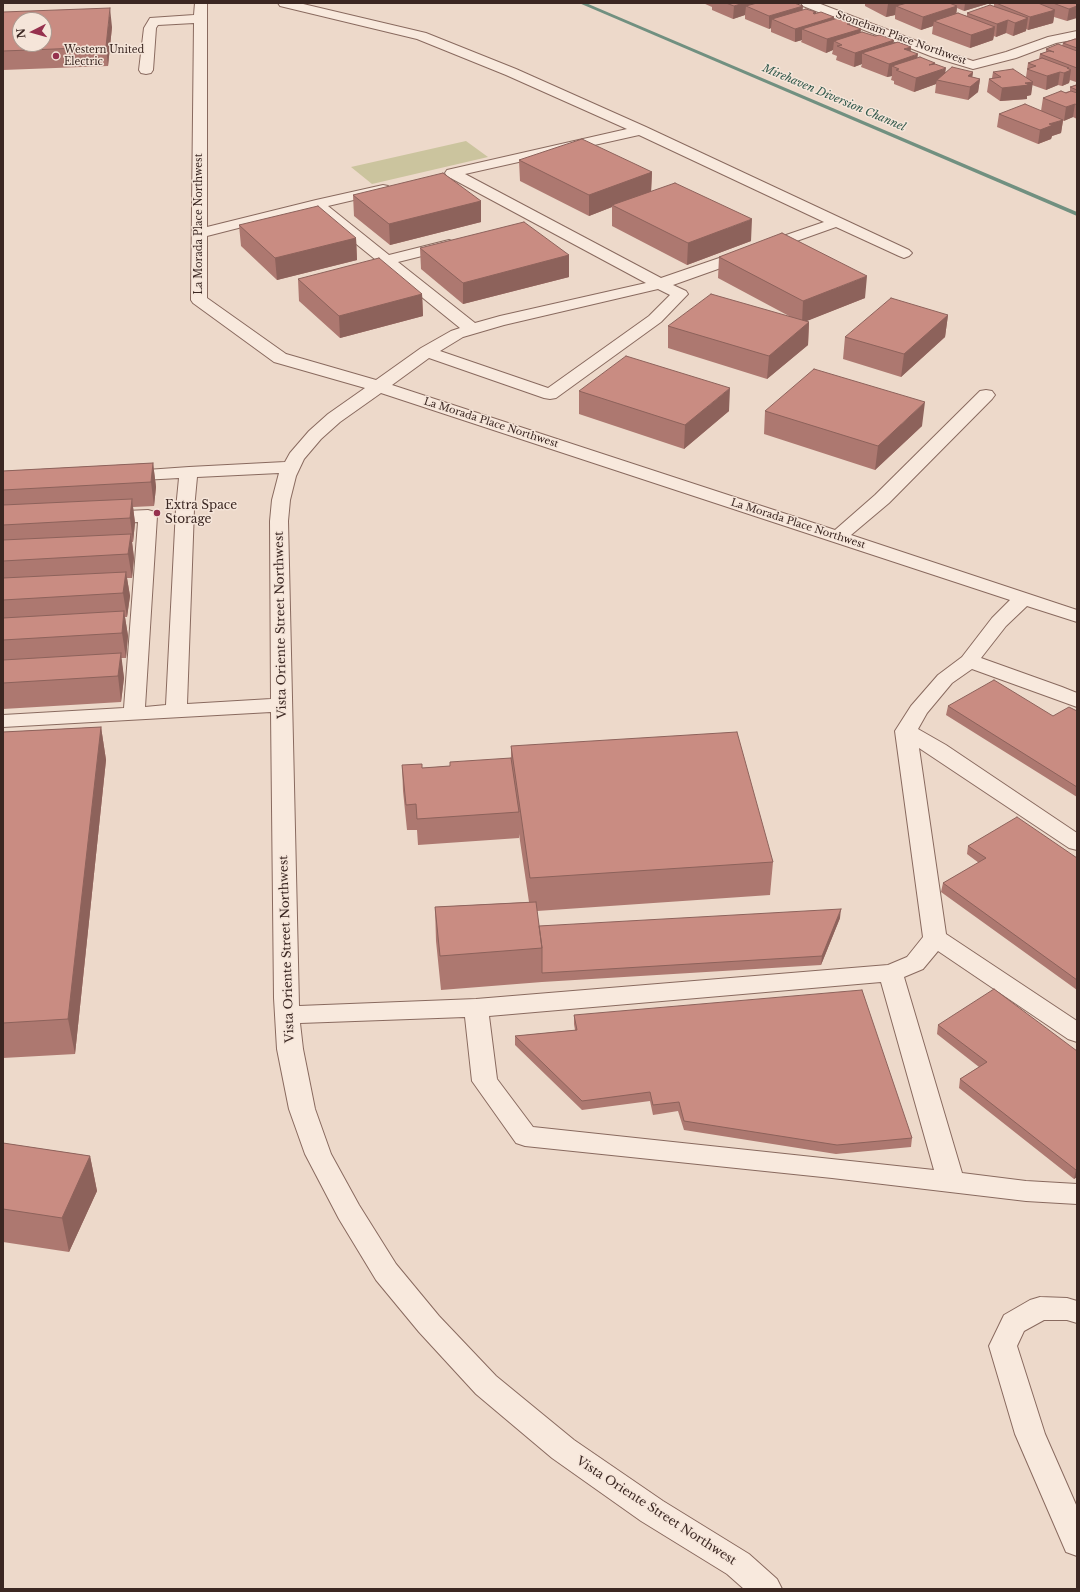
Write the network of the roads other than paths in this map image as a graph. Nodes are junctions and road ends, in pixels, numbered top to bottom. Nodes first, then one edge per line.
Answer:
1 (202, 3) edge
2 (284, 3) edge
3 (807, 3) edge
4 (200, 19) junction
5 (1077, 35) edge
6 (146, 70) dead end
7 (641, 130) junction
8 (452, 173) junction
9 (436, 176) edge
10 (399, 185) edge
11 (316, 204) junction
12 (544, 222) junction
13 (837, 222) junction
14 (521, 227) edge
15 (199, 233) junction
16 (461, 242) edge
17 (904, 253) dead end
18 (386, 260) junction
19 (660, 284) junction
20 (472, 329) junction
21 (427, 352) junction
22 (378, 386) junction
23 (986, 395) dead end
24 (291, 467) junction
25 (189, 472) junction
26 (106, 476) edge
27 (87, 519) edge
28 (838, 537) junction
29 (1024, 598) junction
30 (1077, 616) edge
31 (969, 661) junction
32 (1077, 701) edge
33 (282, 705) junction
34 (176, 711) junction
35 (134, 713) junction
36 (3, 721) edge
37 (906, 731) junction
38 (1077, 844) edge
39 (935, 938) junction
40 (891, 973) junction
41 (476, 1008) junction
42 (287, 1015) junction
43 (1077, 1033) edge
44 (951, 1182) junction
45 (1077, 1194) edge
46 (1077, 1312) edge
47 (1077, 1542) edge
48 (766, 1589) edge

1 - 4 street, La Morada Place Northwest
2 - 7 street
3 - 5 street, Stoneham Place Northwest
4 - 6 street
4 - 15 street, La Morada Place Northwest
7 - 8 street
7 - 13 street
8 - 9 street
8 - 12 street
10 - 11 street
11 - 15 street
11 - 18 street
12 - 14 street
12 - 19 street
13 - 17 street
13 - 19 street, Vista Oriente Street Northwest
15 - 22 street, La Morada Place Northwest
16 - 18 street
18 - 20 street
19 - 20 street, Vista Oriente Street Northwest
19 - 21 street
20 - 21 street, Vista Oriente Street Northwest
21 - 22 street, Vista Oriente Street Northwest
22 - 24 street, Vista Oriente Street Northwest
22 - 28 street, La Morada Place Northwest
23 - 28 street
24 - 25 street
24 - 33 street, Vista Oriente Street Northwest
25 - 26 street
25 - 34 street
27 - 35 street
28 - 29 street, La Morada Place Northwest
29 - 30 street, La Morada Place Northwest
29 - 31 street
31 - 32 street
31 - 37 street
33 - 34 street
33 - 42 street, Vista Oriente Street Northwest
34 - 35 street
35 - 36 street
37 - 38 street
37 - 39 street
39 - 40 street
39 - 43 street
40 - 41 street
40 - 44 street
41 - 42 street
41 - 44 street
42 - 48 street, Vista Oriente Street Northwest
44 - 45 street
46 - 47 street

